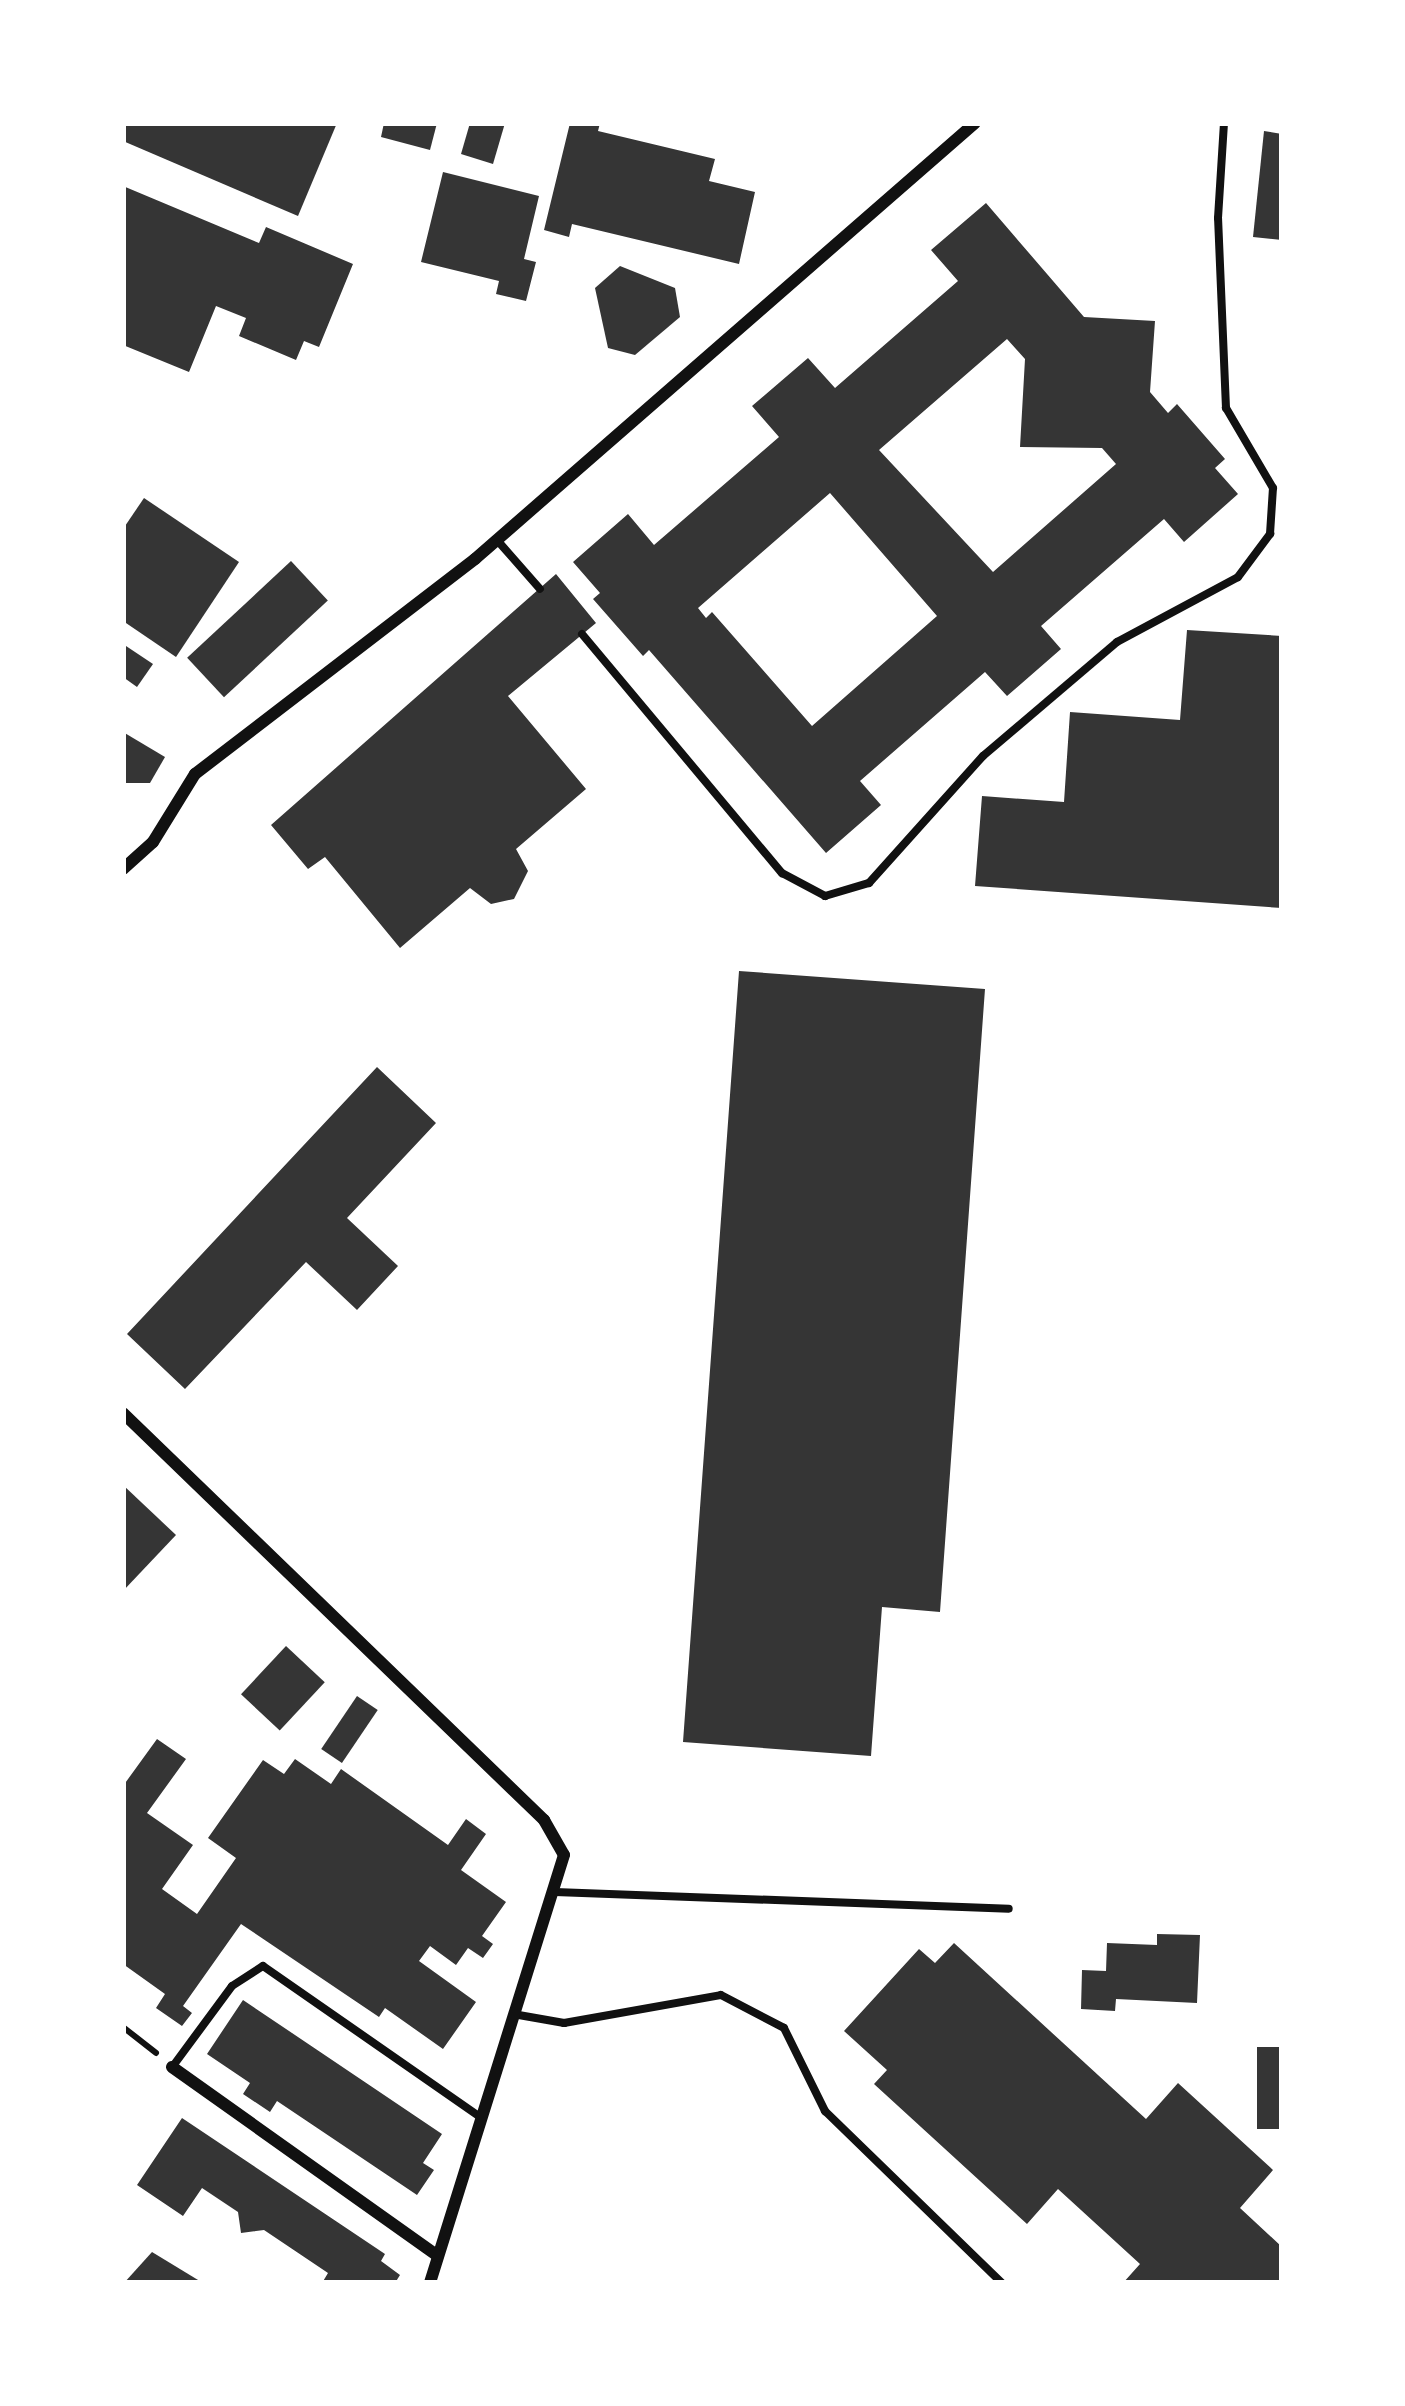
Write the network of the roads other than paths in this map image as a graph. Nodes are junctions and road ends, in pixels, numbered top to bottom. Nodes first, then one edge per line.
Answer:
1 (975, 123) edge
2 (1224, 123) edge
3 (497, 540) junction
4 (540, 589) dead end
5 (582, 634) dead end
6 (123, 869) edge
7 (123, 1413) edge
8 (556, 1892) junction
9 (1009, 1909) dead end
10 (512, 2014) junction
11 (172, 2067) joint
12 (480, 2117) junction
13 (438, 2256) junction
14 (430, 2283) edge
15 (1002, 2283) edge

1 - 3 street
2 - 5 lane
3 - 4 lane
3 - 6 street
7 - 8 street
8 - 9 lane
8 - 10 street
10 - 12 street
10 - 15 lane
11 - 12 lane
11 - 13 street
12 - 13 street
13 - 14 street

